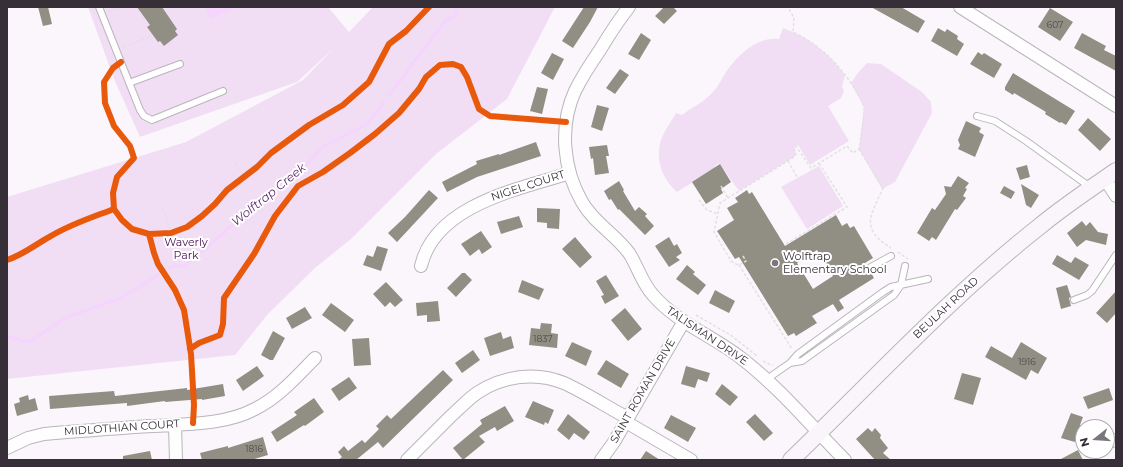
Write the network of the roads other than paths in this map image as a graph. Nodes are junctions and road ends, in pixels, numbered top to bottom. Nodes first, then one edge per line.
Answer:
1 (99, 7) edge
2 (629, 7) edge
3 (960, 7) edge
4 (180, 64) dead end
5 (129, 82) junction
6 (223, 91) dead end
7 (1116, 106) edge
8 (977, 116) dead end
9 (570, 173) junction
10 (1110, 175) edge
11 (1091, 188) junction
12 (1116, 196) edge
13 (1116, 255) edge
14 (891, 256) dead end
15 (421, 266) dead end
16 (905, 266) road end
17 (871, 267) dead end
18 (928, 279) dead end
19 (901, 285) junction
20 (1074, 300) dead end
21 (688, 317) junction
22 (315, 358) dead end
23 (766, 379) junction
24 (627, 420) junction
25 (175, 424) junction
26 (819, 433) junction
27 (7, 448) edge
28 (176, 460) edge
29 (406, 460) edge
30 (601, 460) edge
31 (691, 460) edge
32 (791, 460) edge
33 (845, 460) edge

1 - 5 lane
2 - 9 street, TALISMAN DRIVE
3 - 7 street
4 - 5 lane
5 - 6 lane
8 - 11 lane
9 - 15 street, NIGEL COURT
9 - 21 street, TALISMAN DRIVE
10 - 11 main road, BEULAH ROAD
10 - 12 street
11 - 26 main road, BEULAH ROAD
13 - 20 lane
14 - 17 lane
16 - 19 lane
18 - 19 lane
19 - 23 lane
21 - 23 street, TALISMAN DRIVE
21 - 24 street, SAINT ROMAN DRIVE
22 - 25 street, MIDLOTHIAN COURT
23 - 26 street, TALISMAN DRIVE
24 - 29 street
24 - 30 street, SAINT ROMAN DRIVE
24 - 31 street
25 - 27 street, MIDLOTHIAN COURT
25 - 28 street
26 - 32 main road, BEULAH ROAD
26 - 33 street, TALISMAN DRIVE

